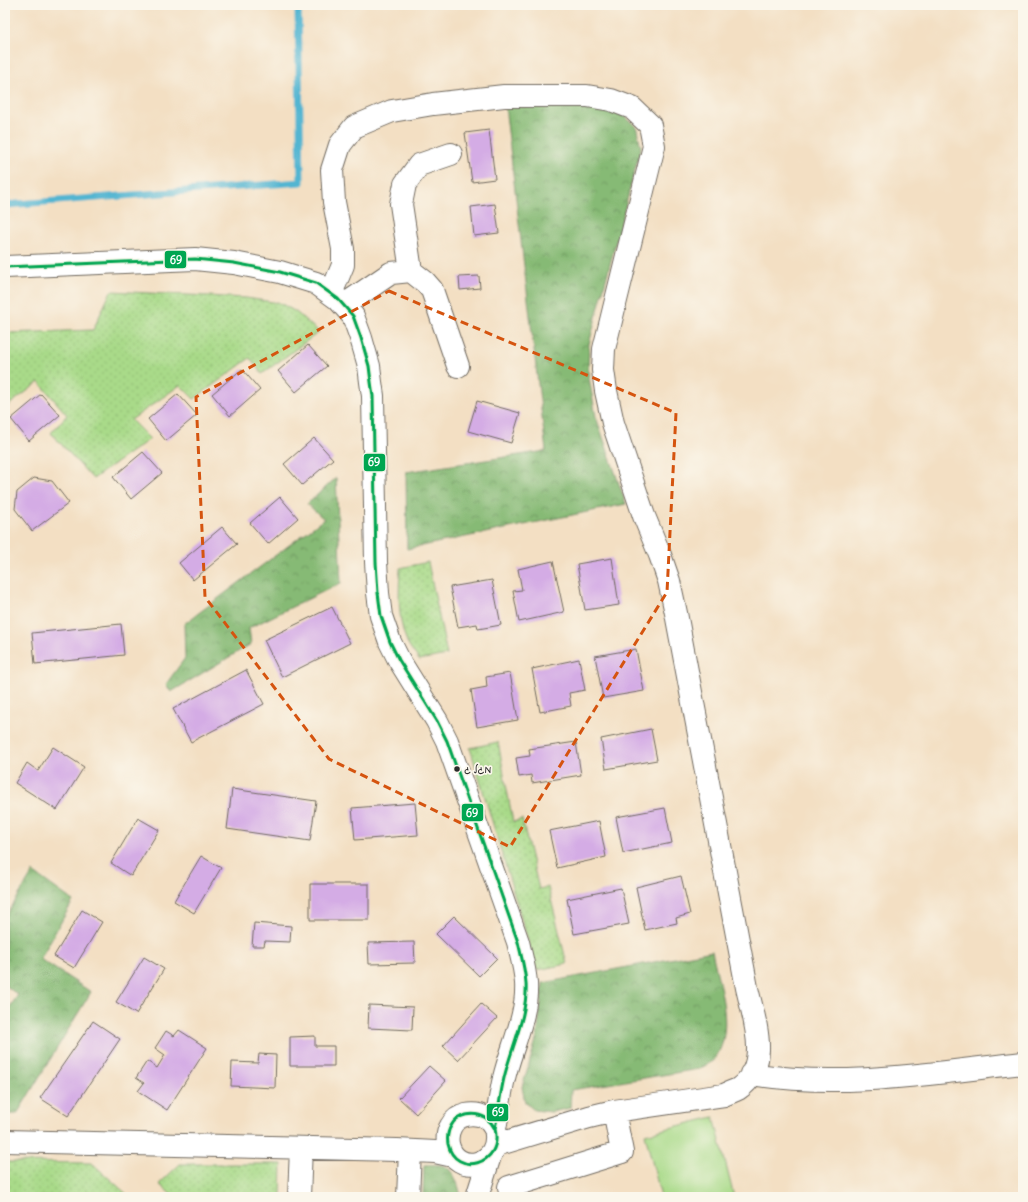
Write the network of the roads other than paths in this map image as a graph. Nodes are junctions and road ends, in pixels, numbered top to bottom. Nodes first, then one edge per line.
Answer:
1 (451, 154) dead end
2 (5, 267) edge
3 (411, 271) junction
4 (338, 300) junction
5 (458, 366) dead end
6 (1023, 1063) edge
7 (751, 1074) junction
8 (504, 1079) junction
9 (614, 1111) junction
10 (457, 1121) junction
11 (5, 1141) edge
12 (494, 1144) junction
13 (301, 1148) junction
14 (403, 1150) junction
15 (456, 1158) junction
16 (509, 1187) dead end
17 (299, 1197) edge
18 (408, 1197) edge
19 (472, 1197) edge
20 (477, 1197) edge

1 - 3 street
2 - 4 street
3 - 4 street
3 - 5 street
4 - 7 street
4 - 8 street
6 - 7 street
7 - 9 street
8 - 10 street
8 - 12 street
9 - 12 street
9 - 16 street
10 - 12 street
10 - 14 street
10 - 15 street
11 - 13 street
12 - 15 street
12 - 20 street
13 - 14 street
13 - 17 street
14 - 15 street
14 - 18 street
15 - 19 street

